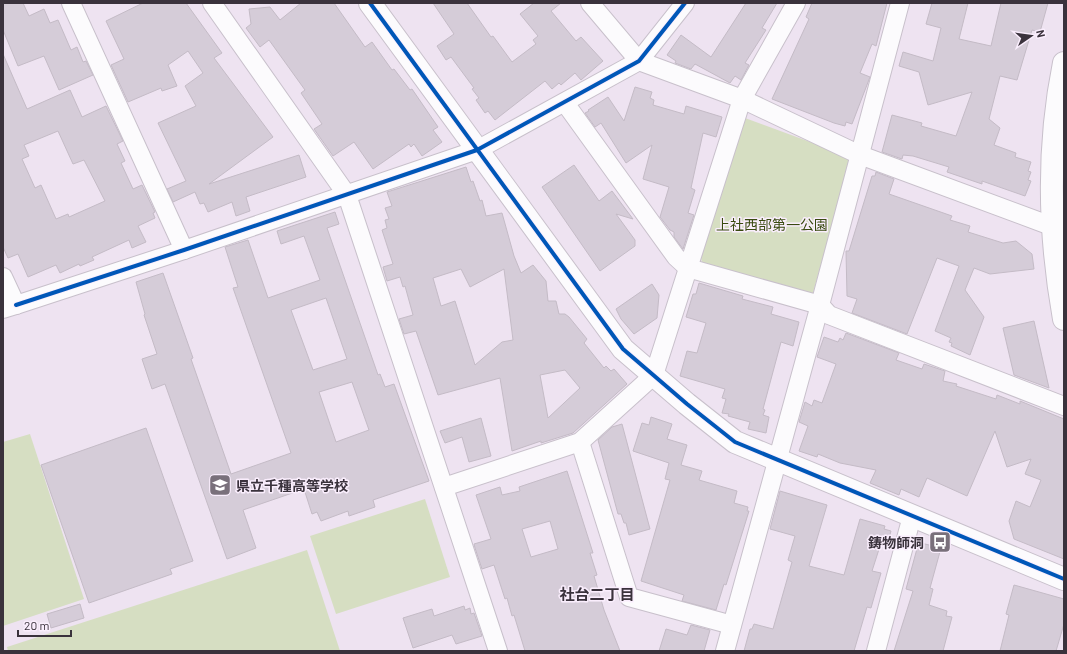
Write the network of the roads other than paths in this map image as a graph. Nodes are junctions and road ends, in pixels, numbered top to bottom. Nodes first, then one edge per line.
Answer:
1 (71, 3) edge
2 (212, 3) edge
3 (370, 3) edge
4 (590, 3) edge
5 (685, 3) edge
6 (796, 3) edge
7 (900, 3) edge
8 (639, 61) junction
9 (1064, 63) edge
10 (742, 99) junction
11 (565, 103) junction
12 (477, 150) junction
13 (860, 154) junction
14 (347, 195) junction
15 (1059, 226) edge
16 (184, 250) junction
17 (688, 268) junction
18 (3, 277) edge
19 (820, 306) junction
20 (9, 307) edge
21 (1064, 319) edge
22 (654, 375) junction
23 (1064, 406) edge
24 (580, 442) junction
25 (776, 459) junction
26 (444, 487) junction
27 (912, 516) junction
28 (1064, 579) edge
29 (732, 625) junction
30 (498, 651) edge
31 (725, 651) edge
32 (876, 651) edge

1 - 16 street
2 - 14 street
3 - 12 street
4 - 8 street
5 - 8 street
6 - 10 street
7 - 13 street
8 - 10 street
8 - 11 street
9 - 15 street
10 - 13 street
10 - 17 street
11 - 12 street
11 - 17 street
12 - 14 street
12 - 22 street
13 - 15 street
13 - 19 street
14 - 16 street
14 - 26 street
15 - 21 street
16 - 20 street
17 - 19 street
17 - 22 street
18 - 20 street
19 - 23 street
19 - 25 street
22 - 24 street
22 - 25 street
24 - 26 street
24 - 29 street
25 - 27 street
25 - 29 street
26 - 30 street
27 - 28 street
27 - 32 street
29 - 31 street

